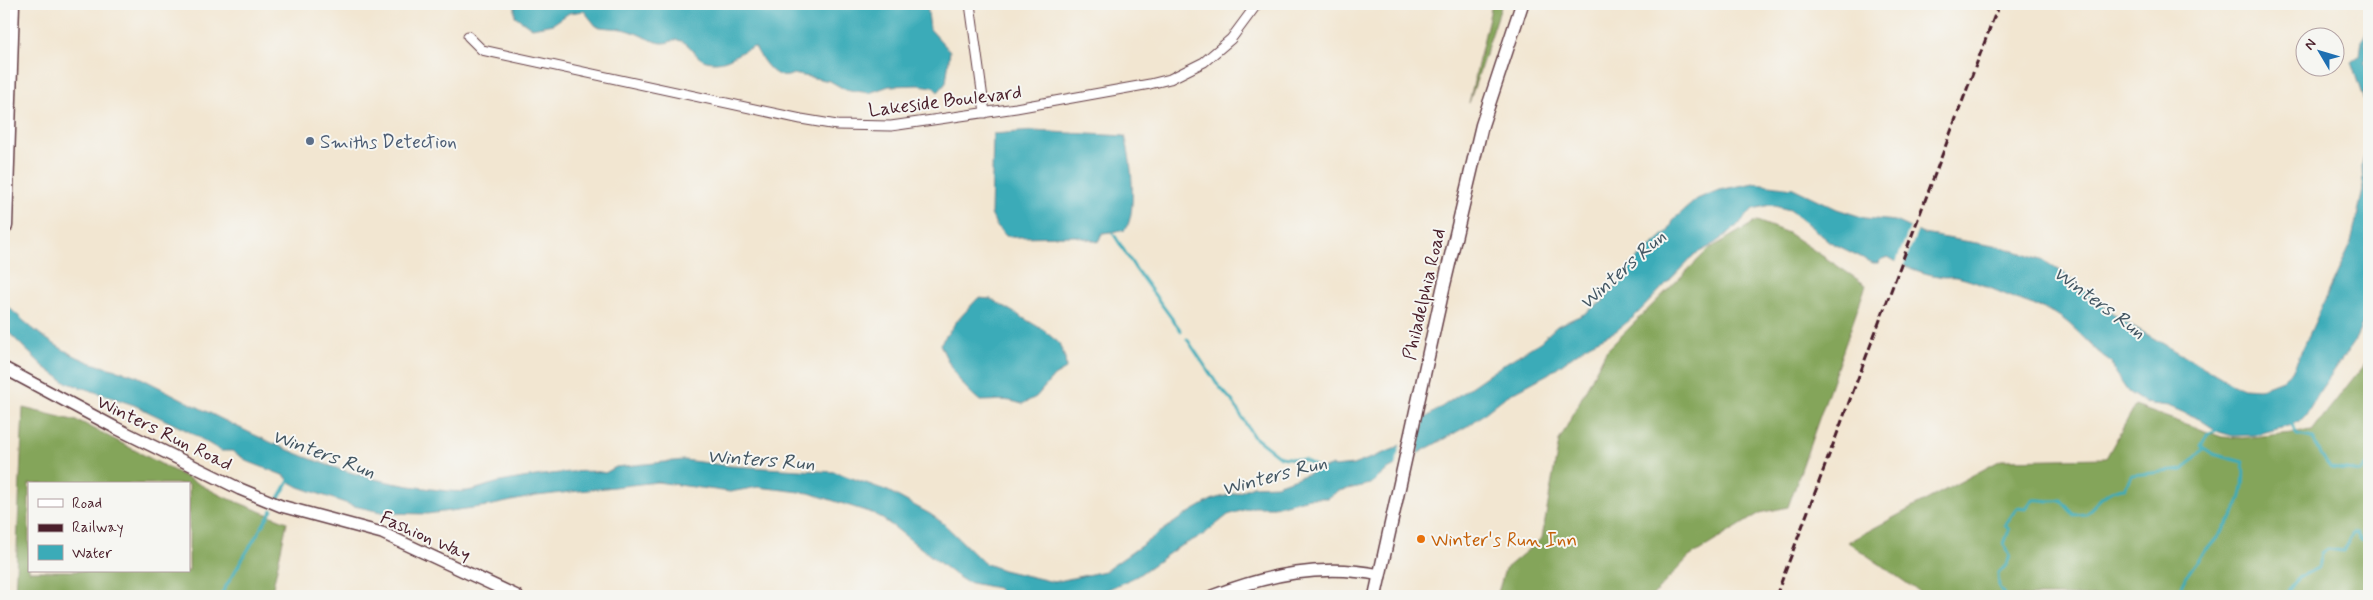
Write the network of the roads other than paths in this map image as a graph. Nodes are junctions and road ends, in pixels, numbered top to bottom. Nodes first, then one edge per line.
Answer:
1 (11, 4) edge
2 (970, 4) edge
3 (1257, 4) edge
4 (1522, 4) edge
5 (468, 36) dead end
6 (985, 112) junction
7 (4, 226) edge
8 (4, 368) edge
9 (316, 515) joint
10 (1380, 575) junction
11 (517, 596) edge
12 (1212, 596) edge
13 (1375, 596) edge

1 - 7 highway
2 - 6 street
3 - 6 street, Lakeside Boulevard
4 - 10 main road, Philadelphia Road
5 - 6 street, Lakeside Boulevard
8 - 9 street, Winters Run Road
9 - 11 street, Fashion Way
10 - 12 street
10 - 13 main road, Philadelphia Road

